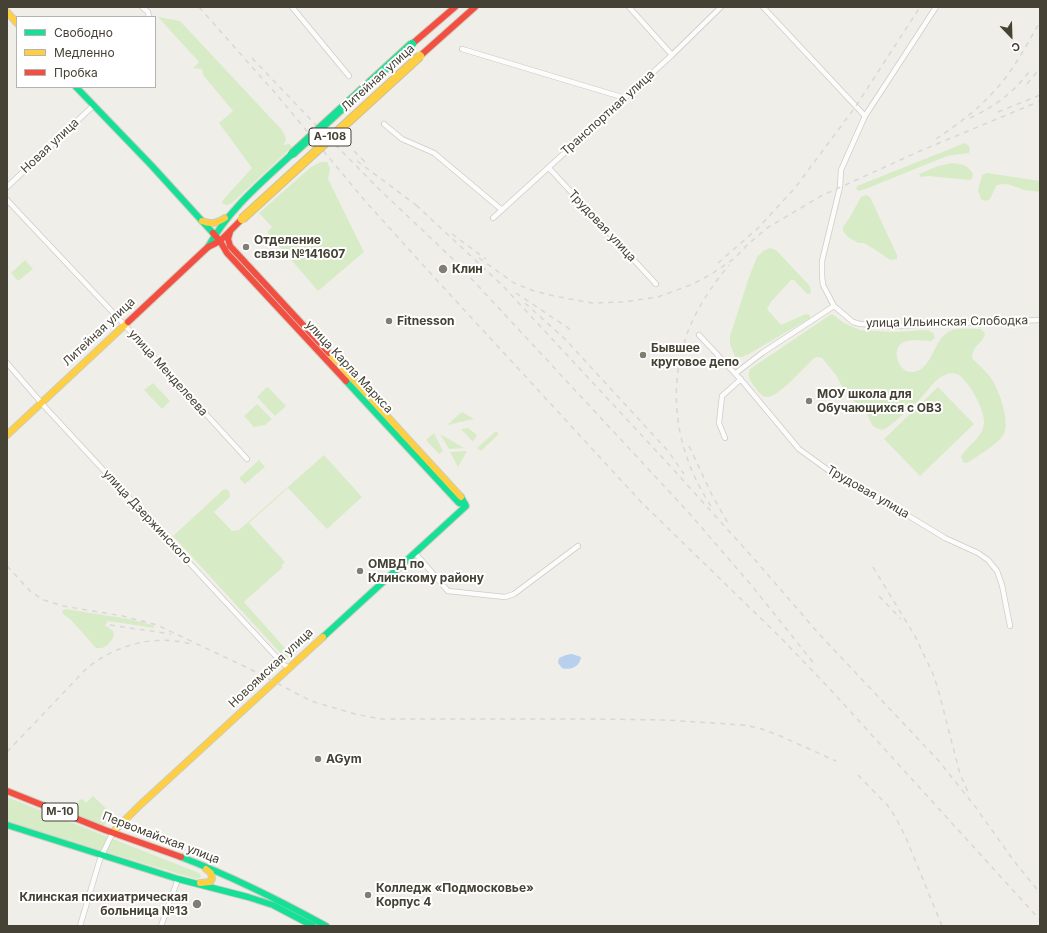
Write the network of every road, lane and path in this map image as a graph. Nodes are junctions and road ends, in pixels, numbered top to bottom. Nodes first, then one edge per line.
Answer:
1 (142, 7) edge
2 (292, 7) edge
3 (455, 7) edge
4 (475, 7) edge
5 (629, 7) edge
6 (721, 7) edge
7 (763, 7) edge
8 (936, 7) edge
9 (7, 12) edge
10 (149, 16) edge
11 (16, 22) edge
12 (462, 49) dead end
13 (672, 55) junction
14 (349, 76) dead end
15 (77, 88) edge
16 (625, 98) junction
17 (94, 106) junction
18 (865, 116) junction
19 (384, 124) dead end
20 (549, 168) junction
21 (7, 187) edge
22 (7, 200) edge
23 (502, 210) junction
24 (226, 217) junction
25 (493, 218) dead end
26 (201, 221) junction
27 (231, 230) junction
28 (217, 238) junction
29 (230, 246) junction
30 (656, 284) dead end
31 (834, 306) junction
32 (1040, 320) edge
33 (124, 325) junction
34 (699, 335) dead end
35 (7, 363) edge
36 (736, 374) junction
37 (741, 379) junction
38 (41, 403) junction
39 (7, 435) edge
40 (725, 438) dead end
41 (247, 459) dead end
42 (465, 506) junction
43 (578, 546) dead end
44 (415, 553) junction
45 (1010, 626) dead end
46 (289, 668) junction
47 (7, 791) edge
48 (7, 825) edge
49 (113, 832) junction
50 (102, 854) junction
51 (204, 866) junction
52 (178, 878) junction
53 (198, 884) junction
54 (80, 926) edge
55 (162, 926) edge
56 (313, 926) edge
57 (326, 926) edge

1 - 10 street
2 - 14 street
3 - 24 main road, Литейная улица / А-108, bridge
4 - 27 main road, Литейная улица / А-108, bridge
5 - 13 street
6 - 13 street, Транспортная улица
7 - 18 street
8 - 18 street, улица Ильинская Слободка
9 - 11 main road
12 - 16 street
13 - 16 street, Транспортная улица
15 - 17 main road, улица Карла Маркса
16 - 20 street, Транспортная улица
17 - 21 street, Новая улица
17 - 26 main road, улица Карла Маркса
18 - 31 street, улица Ильинская Слободка
19 - 23 street
20 - 23 street, Транспортная улица
20 - 30 street, Трудовая улица
22 - 33 street, улица Менделеева
23 - 25 street, Транспортная улица
24 - 26 main road, А-108
24 - 28 main road, Литейная улица / А-108
26 - 28 main road, улица Карла Маркса
27 - 28 main road, Литейная улица / А-108
27 - 29 main road
28 - 29 main road, улица Карла Маркса
28 - 33 main road, Литейная улица / А-108
28 - 42 main road, улица Карла Маркса
29 - 42 main road, улица Карла Маркса
31 - 32 street, улица Ильинская Слободка
31 - 36 street
33 - 38 main road, Литейная улица / А-108
33 - 41 street, улица Менделеева
34 - 36 street, Трудовая улица
35 - 38 street, улица Дзержинского
36 - 37 street, Трудовая улица
37 - 40 street
37 - 45 street, Трудовая улица
38 - 39 main road, Литейная улица / А-108
38 - 46 street, улица Дзержинского
42 - 44 main road, Новоямская улица
43 - 44 street
44 - 46 main road, Новоямская улица
46 - 49 main road, Новоямская улица
47 - 49 main road, Первомайская улица / М-10
48 - 50 main road, М-10
49 - 50 street, Новоямская улица
49 - 51 main road, Первомайская улица / М-10
50 - 52 main road, М-10
50 - 54 street, Новоямская улица
51 - 53 main road
51 - 57 main road, Первомайская улица / М-10
52 - 53 main road, М-10
52 - 55 street
53 - 56 main road, М-10

